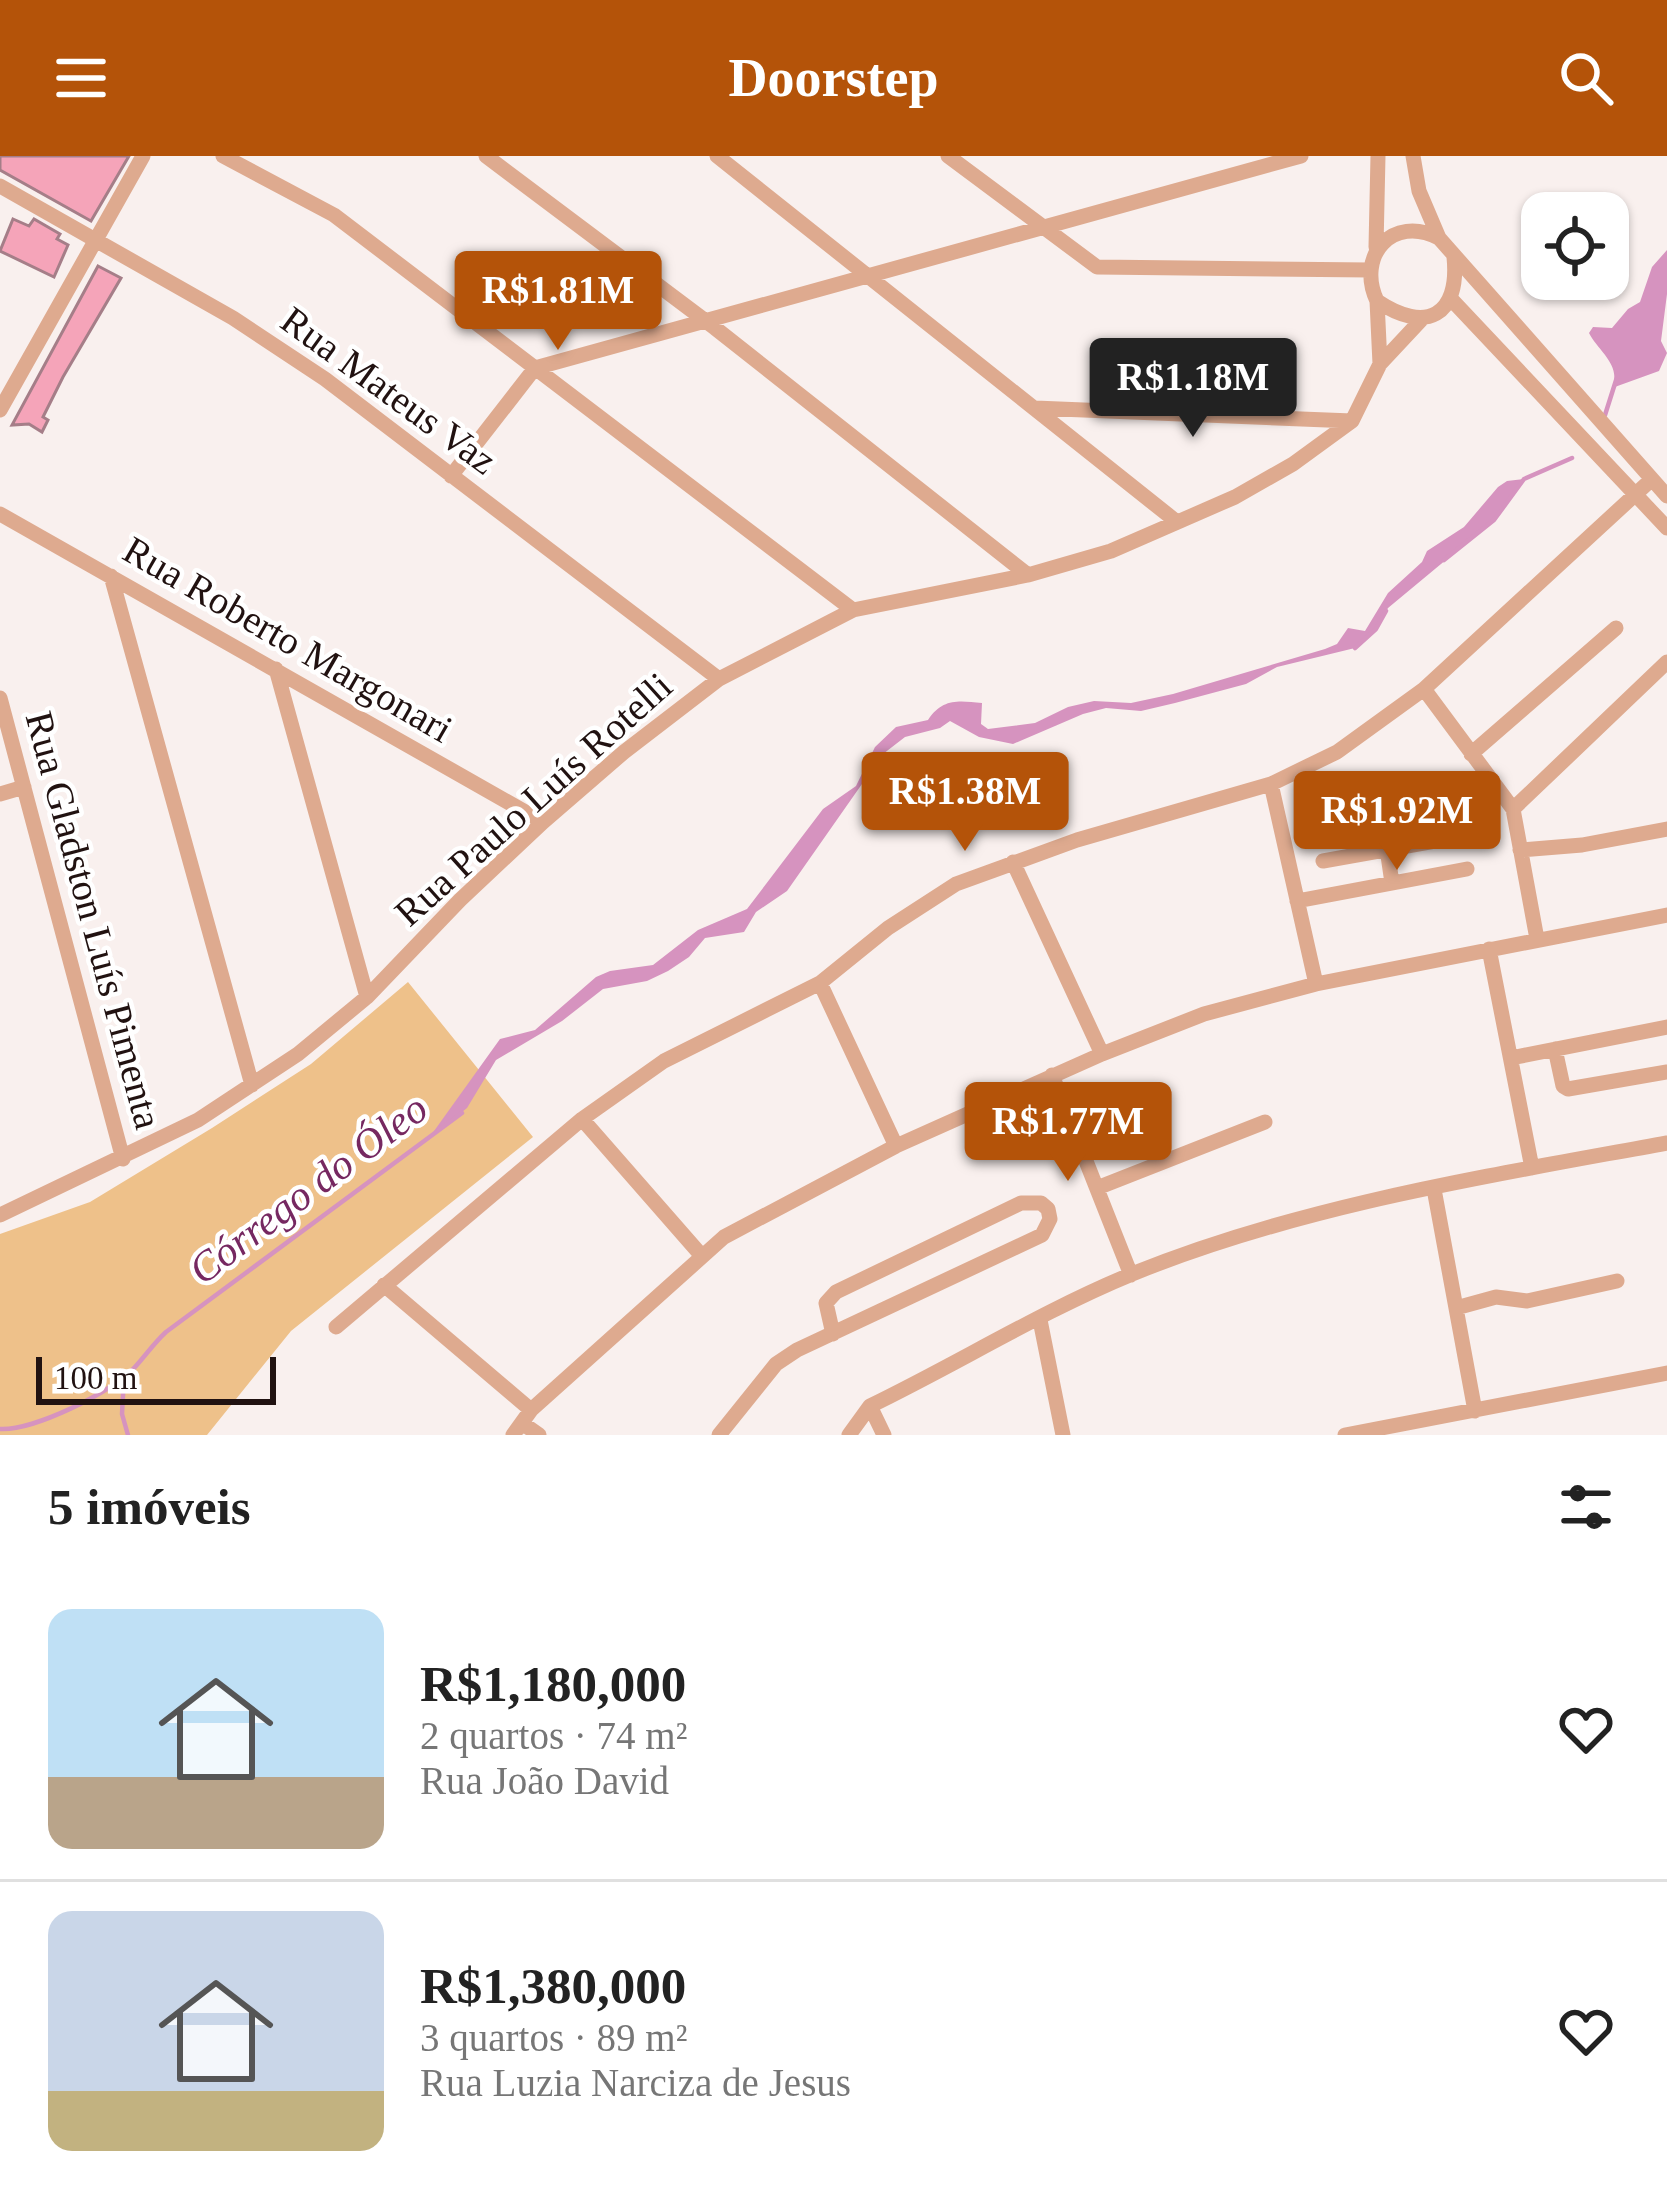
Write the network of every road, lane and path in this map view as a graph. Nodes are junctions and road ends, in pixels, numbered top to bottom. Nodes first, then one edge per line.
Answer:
1 (142, 156) edge
2 (223, 156) edge
3 (486, 156) edge
4 (717, 156) edge
5 (948, 156) edge
6 (1301, 156) edge
7 (1378, 156) edge
8 (1413, 156) edge
9 (0, 186) edge
10 (1042, 228) junction
11 (94, 237) junction
12 (1439, 238) junction
13 (1376, 247) junction
14 (1454, 257) junction
15 (1370, 270) junction
16 (870, 276) junction
17 (1451, 299) junction
18 (1377, 301) junction
19 (1423, 318) junction
20 (705, 321) junction
21 (1380, 364) junction
22 (536, 368) junction
23 (1035, 407) junction
24 (0, 410) edge
25 (1352, 421) junction
26 (451, 476) junction
27 (1652, 479) junction
28 (1636, 493) junction
29 (1667, 496) edge
30 (0, 514) edge
31 (1177, 522) junction
32 (1667, 528) edge
33 (111, 575) junction
34 (1028, 575) junction
35 (854, 610) junction
36 (1616, 628) dead end
37 (1667, 662) edge
38 (276, 669) junction
39 (719, 679) junction
40 (1424, 689) junction
41 (0, 698) edge
42 (1471, 754) junction
43 (1271, 784) junction
44 (24, 787) junction
45 (0, 794) edge
46 (1513, 808) junction
47 (544, 822) junction
48 (1667, 829) edge
49 (1463, 836) dead end
50 (1387, 849) junction
51 (1520, 850) junction
52 (1323, 860) dead end
53 (1013, 862) junction
54 (1467, 869) dead end
55 (1392, 884) junction
56 (1297, 901) junction
57 (1667, 915) edge
58 (1537, 939) junction
59 (1489, 949) junction
60 (820, 983) junction
61 (1316, 985) junction
62 (367, 997) junction
63 (1667, 1027) edge
64 (1555, 1049) junction
65 (1102, 1054) junction
66 (1510, 1058) junction
67 (1667, 1072) edge
68 (1052, 1075) junction
69 (251, 1085) junction
70 (582, 1118) junction
71 (1265, 1122) dead end
72 (1667, 1143) edge
73 (896, 1146) junction
74 (124, 1159) junction
75 (1532, 1168) junction
76 (1097, 1187) junction
77 (1434, 1189) junction
78 (0, 1215) edge
79 (701, 1255) junction
80 (1131, 1274) junction
81 (1617, 1281) dead end
82 (384, 1285) junction
83 (1456, 1308) junction
84 (1040, 1320) junction
85 (336, 1328) dead end
86 (832, 1334) junction
87 (1667, 1373) edge
88 (870, 1406) junction
89 (1475, 1412) junction
90 (522, 1423) edge
91 (718, 1432) edge
92 (539, 1435) edge
93 (849, 1435) edge
94 (884, 1435) edge
95 (1063, 1435) edge
96 (1345, 1435) edge

1 - 11 street
2 - 22 street
3 - 20 street
4 - 16 street
5 - 10 street
6 - 10 street
7 - 13 street
8 - 12 street
9 - 11 street, Rua Mateus Vaz
10 - 15 street
10 - 16 street
11 - 24 street
11 - 26 street, Rua Mateus Vaz
12 - 13 street
12 - 14 street
13 - 15 street
14 - 17 street
14 - 27 street
15 - 18 street
16 - 20 street
16 - 23 street
17 - 19 street
17 - 28 street
18 - 19 street
18 - 21 street, Rua Paulo Luís Rotelli
19 - 21 street, Rua Paulo Luís Rotelli
20 - 22 street
20 - 34 street
21 - 25 street, Rua Paulo Luís Rotelli
22 - 26 street
22 - 35 street
23 - 25 street
23 - 31 street
25 - 31 street, Rua Paulo Luís Rotelli
26 - 39 street, Rua Mateus Vaz
27 - 28 street
27 - 29 street
28 - 32 street
28 - 40 street
30 - 33 street, Rua Roberto Margonari
31 - 34 street, Rua Paulo Luís Rotelli
33 - 38 street, Rua Roberto Margonari
33 - 69 street
34 - 35 street, Rua Paulo Luís Rotelli
35 - 39 street, Rua Paulo Luís Rotelli
36 - 42 street
37 - 46 street
38 - 47 street, Rua Roberto Margonari
38 - 62 street
39 - 47 street, Rua Paulo Luís Rotelli
40 - 42 street
40 - 43 street
41 - 44 street, Rua Gladston Luís Pimenta
42 - 46 street
43 - 53 street
43 - 56 street
44 - 45 street
44 - 74 street, Rua Gladston Luís Pimenta
46 - 51 street
47 - 62 street, Rua Paulo Luís Rotelli
48 - 51 street
49 - 50 street
50 - 52 street
50 - 55 street
51 - 58 street
53 - 60 street
53 - 65 street
54 - 55 street
55 - 56 street
56 - 61 street
57 - 58 street
58 - 59 street
59 - 61 street
59 - 66 street
60 - 70 street
60 - 73 street
61 - 65 street
62 - 69 street, Rua Paulo Luís Rotelli
63 - 64 street
64 - 66 street
64 - 67 street
65 - 68 street
66 - 75 street
68 - 73 street
68 - 76 street
69 - 74 street, Rua Paulo Luís Rotelli
70 - 79 street
70 - 82 street
71 - 76 street
72 - 75 street
73 - 79 street
74 - 78 street, Rua Paulo Luís Rotelli
75 - 77 street
76 - 80 street
77 - 80 street
77 - 83 street
79 - 90 street
80 - 84 street
81 - 83 street
82 - 85 street
82 - 90 street
83 - 89 street
84 - 88 street
84 - 95 street
86 - 86 street
86 - 91 street
87 - 89 street
88 - 93 street
88 - 94 street
89 - 96 street
90 - 92 street

